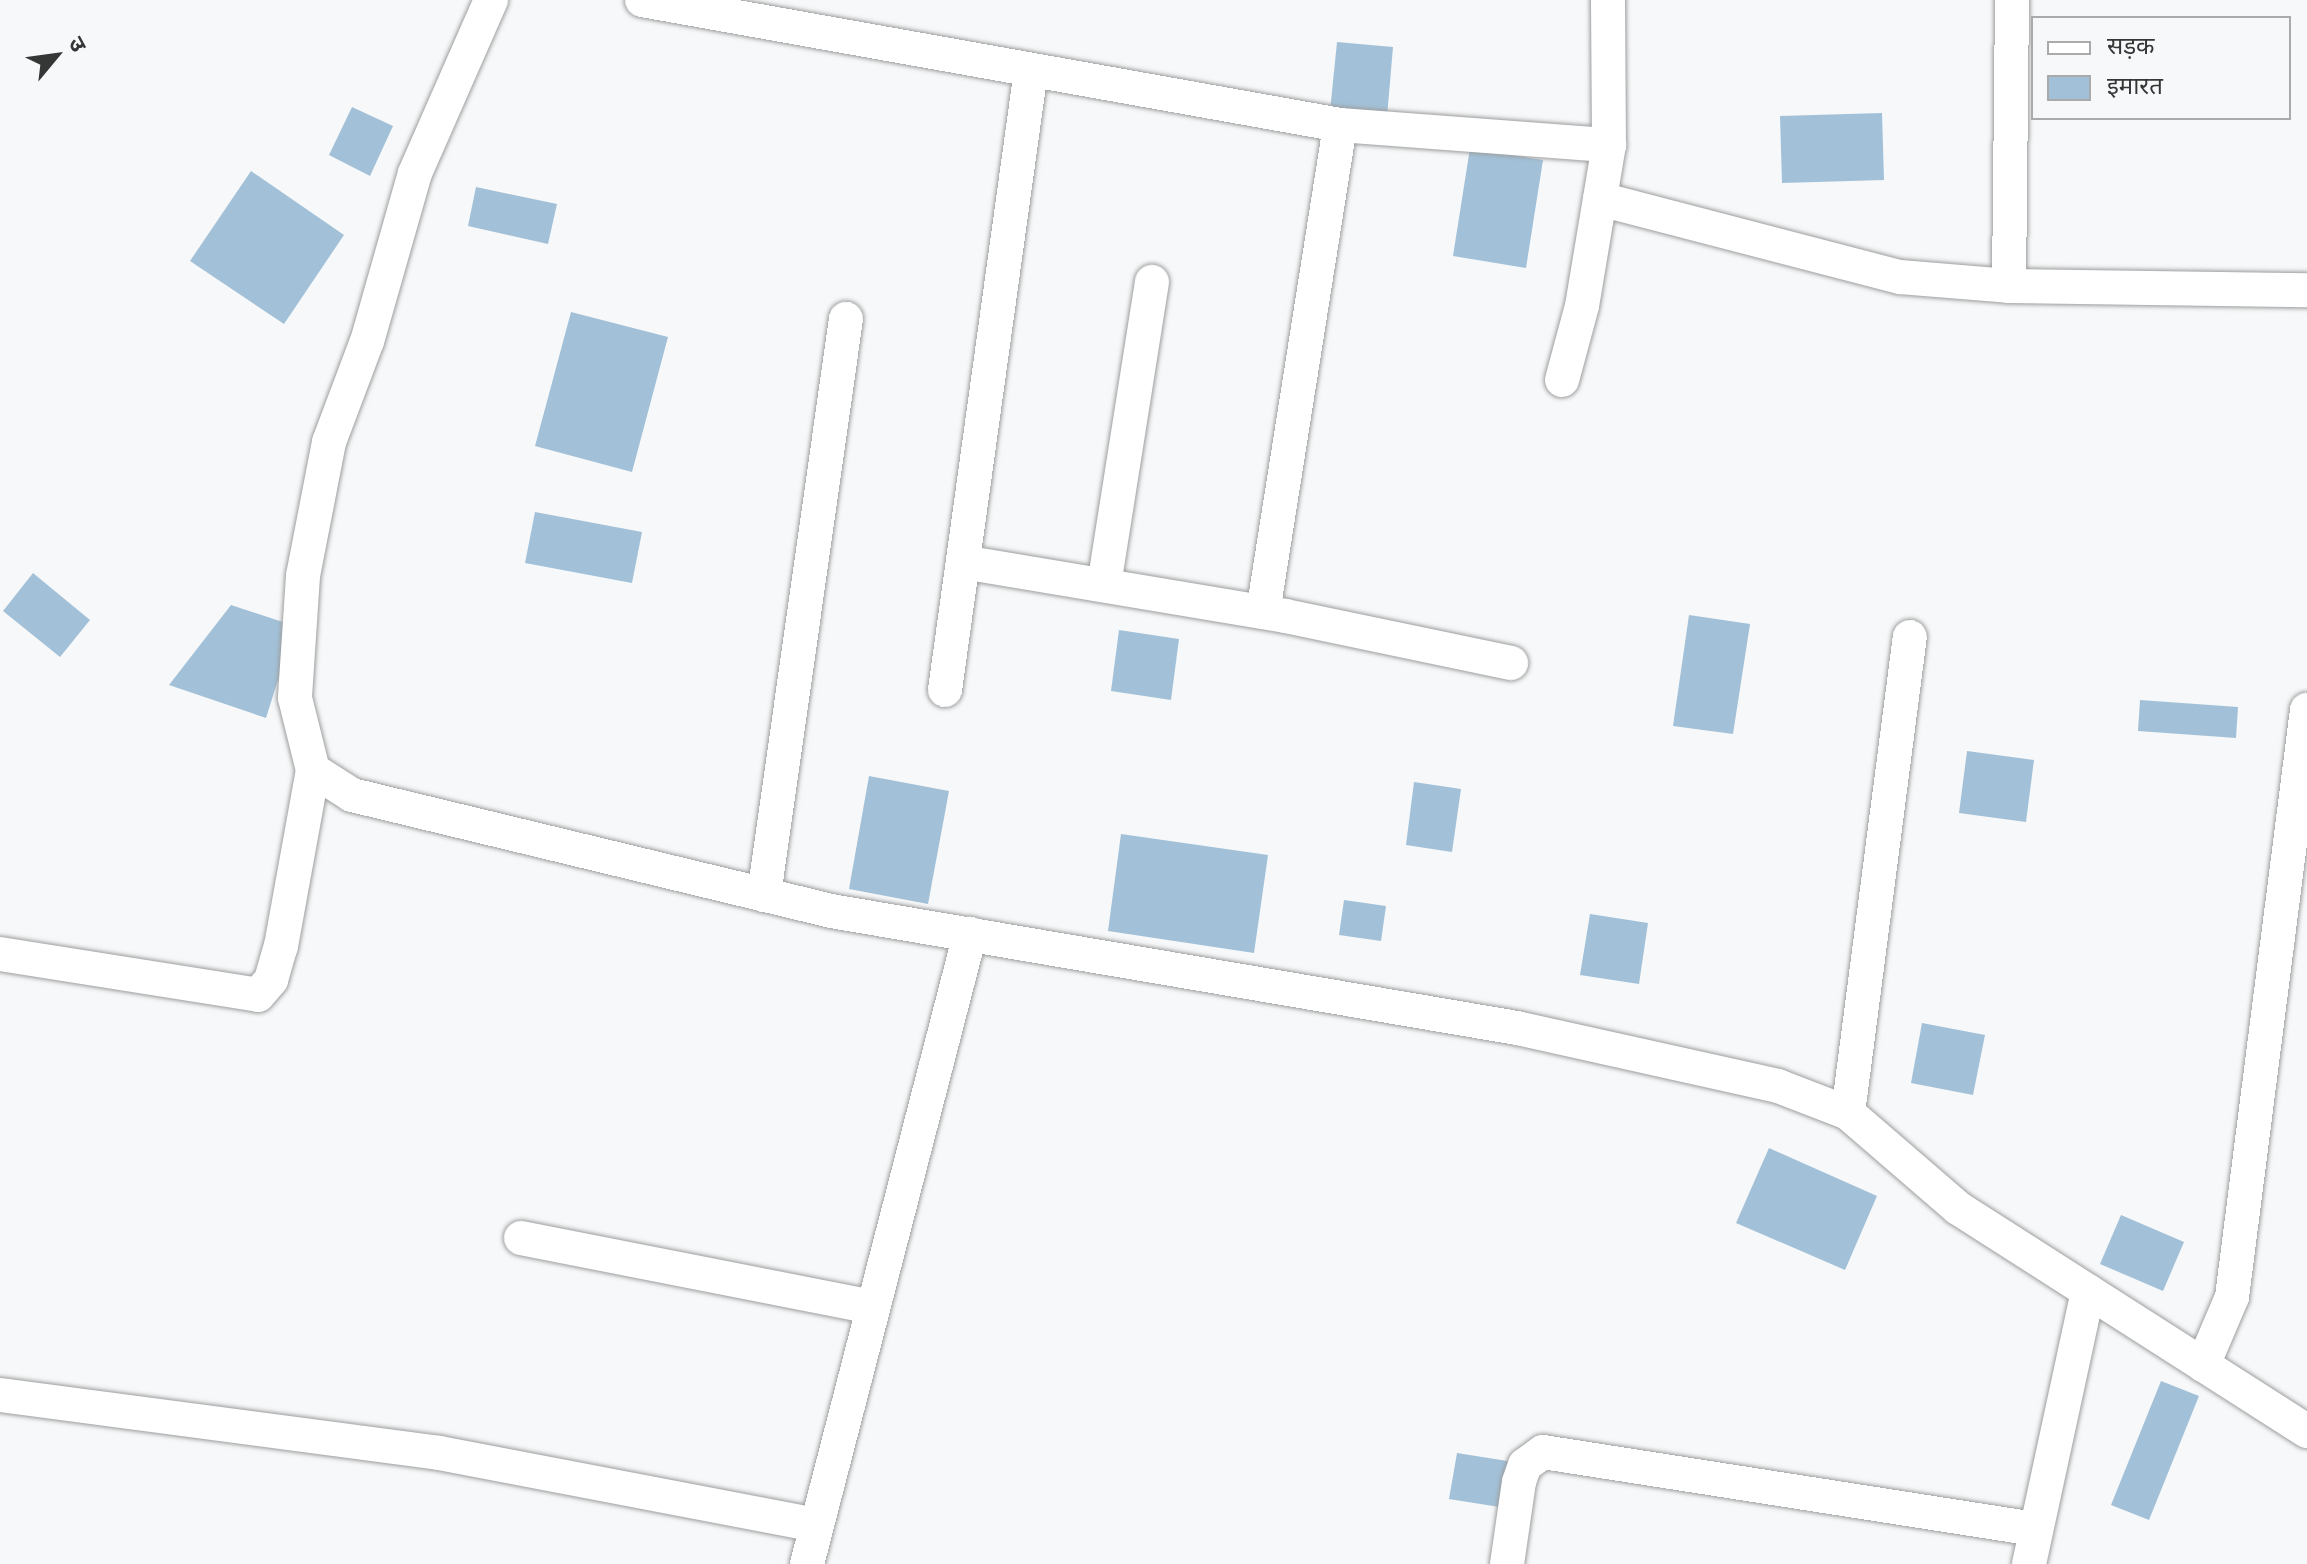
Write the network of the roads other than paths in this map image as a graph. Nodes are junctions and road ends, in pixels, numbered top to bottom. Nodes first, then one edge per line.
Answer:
1 (491, 0) edge
2 (642, 0) edge
3 (1608, 0) edge
4 (2012, 0) edge
5 (1031, 70) junction
6 (1340, 125) junction
7 (1609, 145) junction
8 (1600, 199) junction
9 (1152, 282) dead end
10 (2009, 286) junction
11 (2307, 290) edge
12 (846, 319) dead end
13 (1562, 380) dead end
14 (963, 562) junction
15 (1104, 585) junction
16 (1263, 612) junction
17 (1910, 637) dead end
18 (1511, 663) dead end
19 (945, 690) dead end
20 (2307, 710) edge
21 (313, 770) junction
22 (764, 895) junction
23 (970, 934) junction
24 (0, 954) edge
25 (1848, 1113) junction
26 (521, 1238) dead end
27 (2088, 1291) junction
28 (872, 1307) junction
29 (2203, 1365) junction
30 (0, 1395) edge
31 (2307, 1431) edge
32 (815, 1525) junction
33 (2036, 1529) junction
34 (807, 1564) edge
35 (1507, 1564) edge
36 (2029, 1564) edge

1 - 21 street
2 - 5 street
3 - 7 street
4 - 10 street
5 - 6 street
5 - 14 street
6 - 7 street
6 - 16 street
7 - 8 street
8 - 10 street
8 - 13 street
9 - 15 street
10 - 11 street
12 - 22 street
14 - 15 street
14 - 19 street
15 - 16 street
16 - 18 street
17 - 25 street
20 - 29 street
21 - 22 street
21 - 24 street
22 - 23 street
23 - 25 street
23 - 28 street
25 - 27 street
26 - 28 street
27 - 29 street
27 - 33 street
28 - 32 street
29 - 31 street
30 - 32 street
32 - 34 street
33 - 35 street
33 - 36 street

